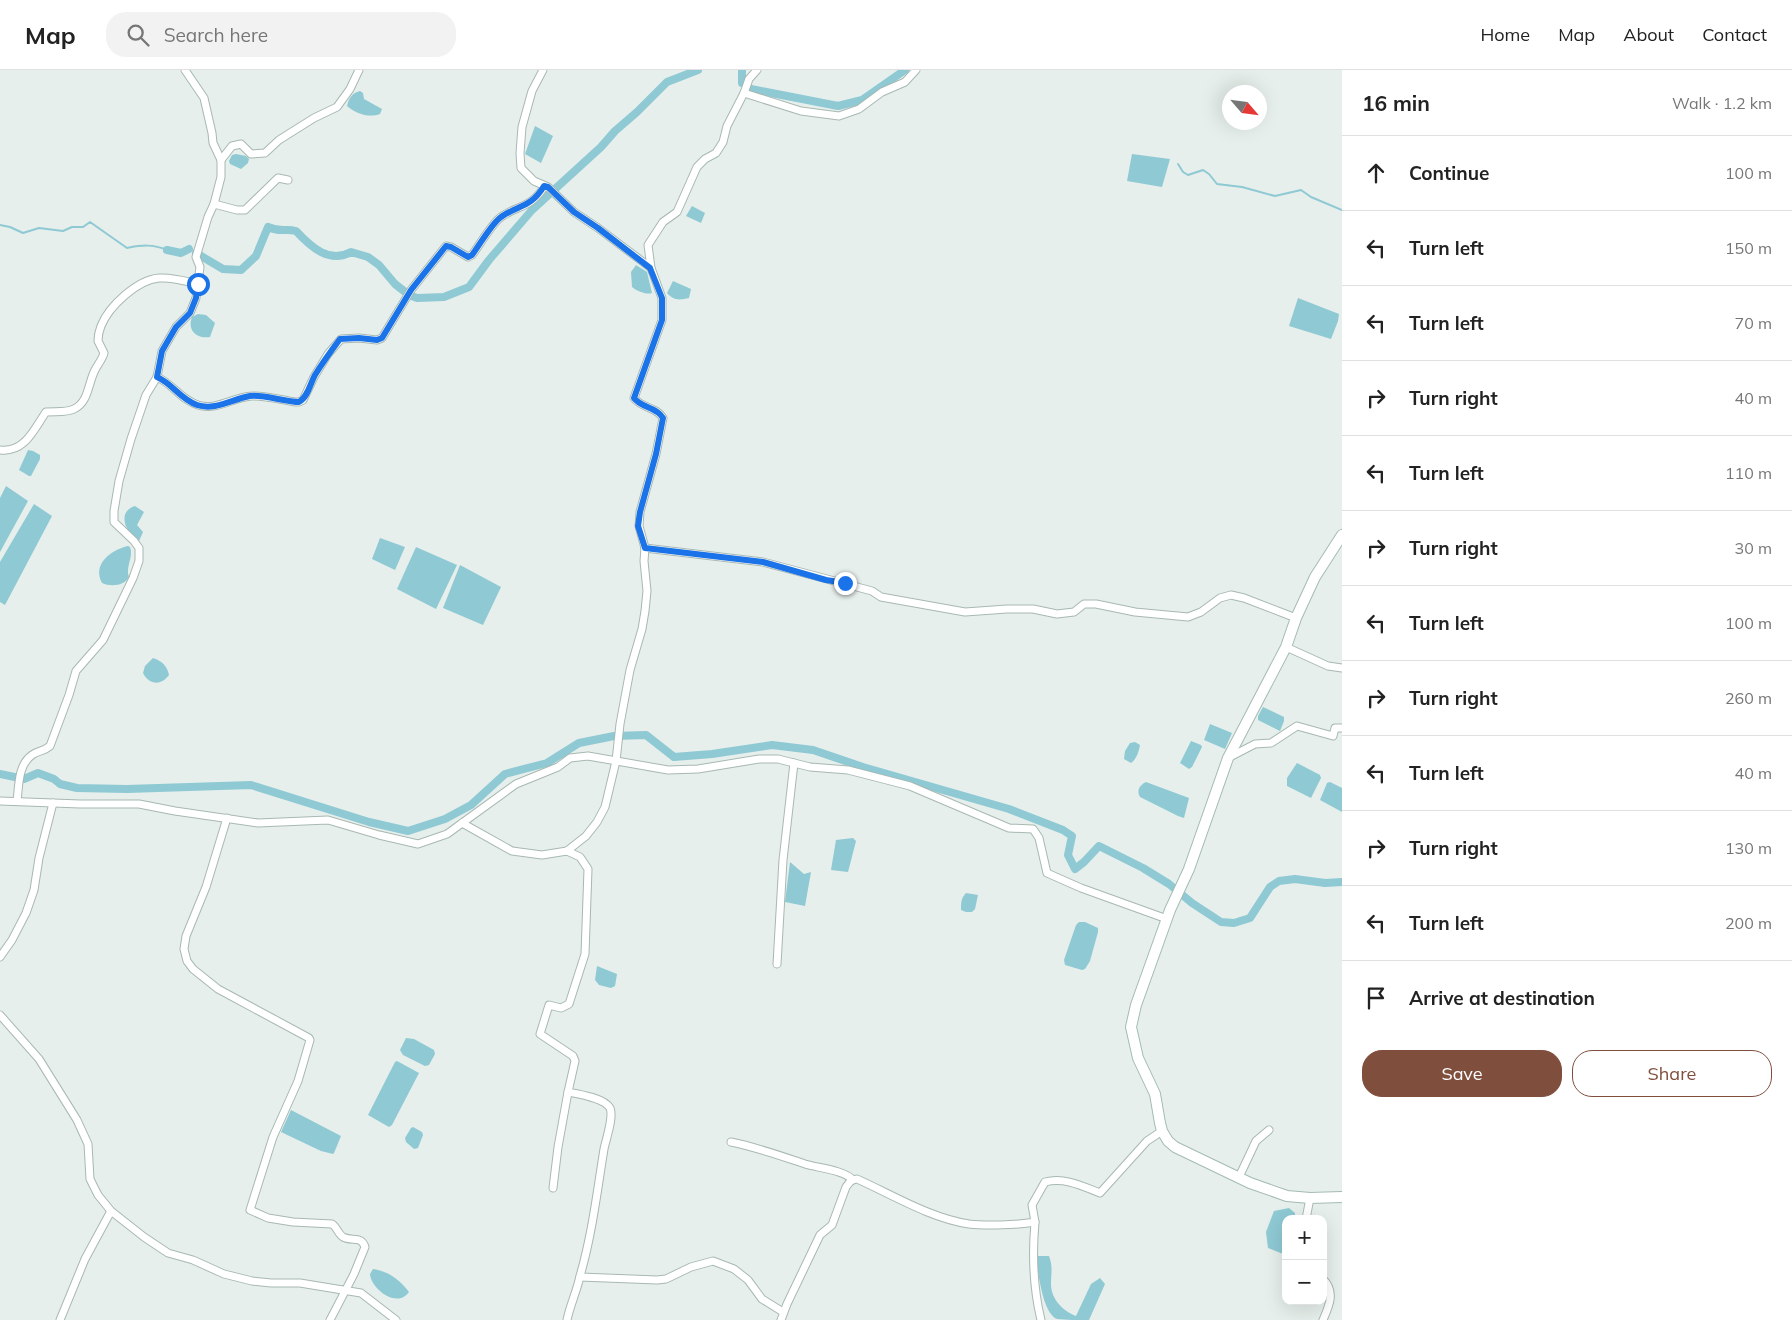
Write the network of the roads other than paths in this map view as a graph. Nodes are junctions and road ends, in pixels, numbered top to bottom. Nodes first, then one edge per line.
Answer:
1 (185, 70) edge
2 (359, 70) edge
3 (543, 70) edge
4 (757, 70) edge
5 (916, 70) edge
6 (744, 92) junction
7 (221, 160) junction
8 (288, 180) dead end
9 (544, 186) junction
10 (214, 204) junction
11 (650, 268) junction
12 (198, 284) junction
13 (157, 377) junction
14 (0, 450) edge
15 (1342, 536) edge
16 (645, 548) junction
17 (1296, 618) junction
18 (1286, 647) junction
19 (1342, 668) edge
20 (1342, 728) edge
21 (1228, 758) junction
22 (616, 761) junction
23 (794, 763) junction
24 (0, 801) edge
25 (17, 801) junction
26 (53, 804) junction
27 (227, 818) junction
28 (462, 823) junction
29 (567, 851) junction
30 (1169, 915) junction
31 (0, 958) edge
32 (777, 964) dead end
33 (0, 1015) edge
34 (568, 1092) junction
35 (1270, 1130) dead end
36 (1162, 1131) junction
37 (731, 1142) dead end
38 (1239, 1177) junction
39 (853, 1180) junction
40 (553, 1188) dead end
41 (1342, 1196) edge
42 (1310, 1198) junction
43 (111, 1211) junction
44 (1307, 1215) edge
45 (1035, 1222) junction
46 (580, 1277) junction
47 (1327, 1283) edge
48 (345, 1290) junction
49 (783, 1312) junction
50 (60, 1320) edge
51 (330, 1320) edge
52 (396, 1320) edge
53 (566, 1320) edge
54 (781, 1320) edge
55 (1041, 1320) edge
56 (1322, 1320) edge

1 - 7 street
2 - 7 street
3 - 9 street
4 - 6 street
5 - 6 street
6 - 11 street
7 - 10 street
8 - 10 street
9 - 11 street
9 - 13 street
10 - 12 street
11 - 16 street
12 - 13 street
12 - 14 street
13 - 25 street
15 - 17 street
16 - 17 street
16 - 22 street
17 - 18 street
18 - 19 street
18 - 21 street
20 - 21 street
21 - 30 street
22 - 23 street
22 - 28 street
22 - 29 street
23 - 30 street
23 - 32 street
24 - 25 street
25 - 26 street
26 - 27 street
26 - 31 street
27 - 28 street
27 - 48 street
28 - 29 street
29 - 34 street
30 - 36 street
33 - 43 street
34 - 40 street
34 - 46 street
35 - 38 street
36 - 38 street
36 - 45 street
37 - 39 street
38 - 42 street
39 - 45 street
39 - 49 street
41 - 42 street
42 - 44 street
43 - 48 street
43 - 50 street
45 - 55 street
46 - 49 street
46 - 53 street
47 - 56 street
48 - 51 street
48 - 52 street
49 - 54 street

